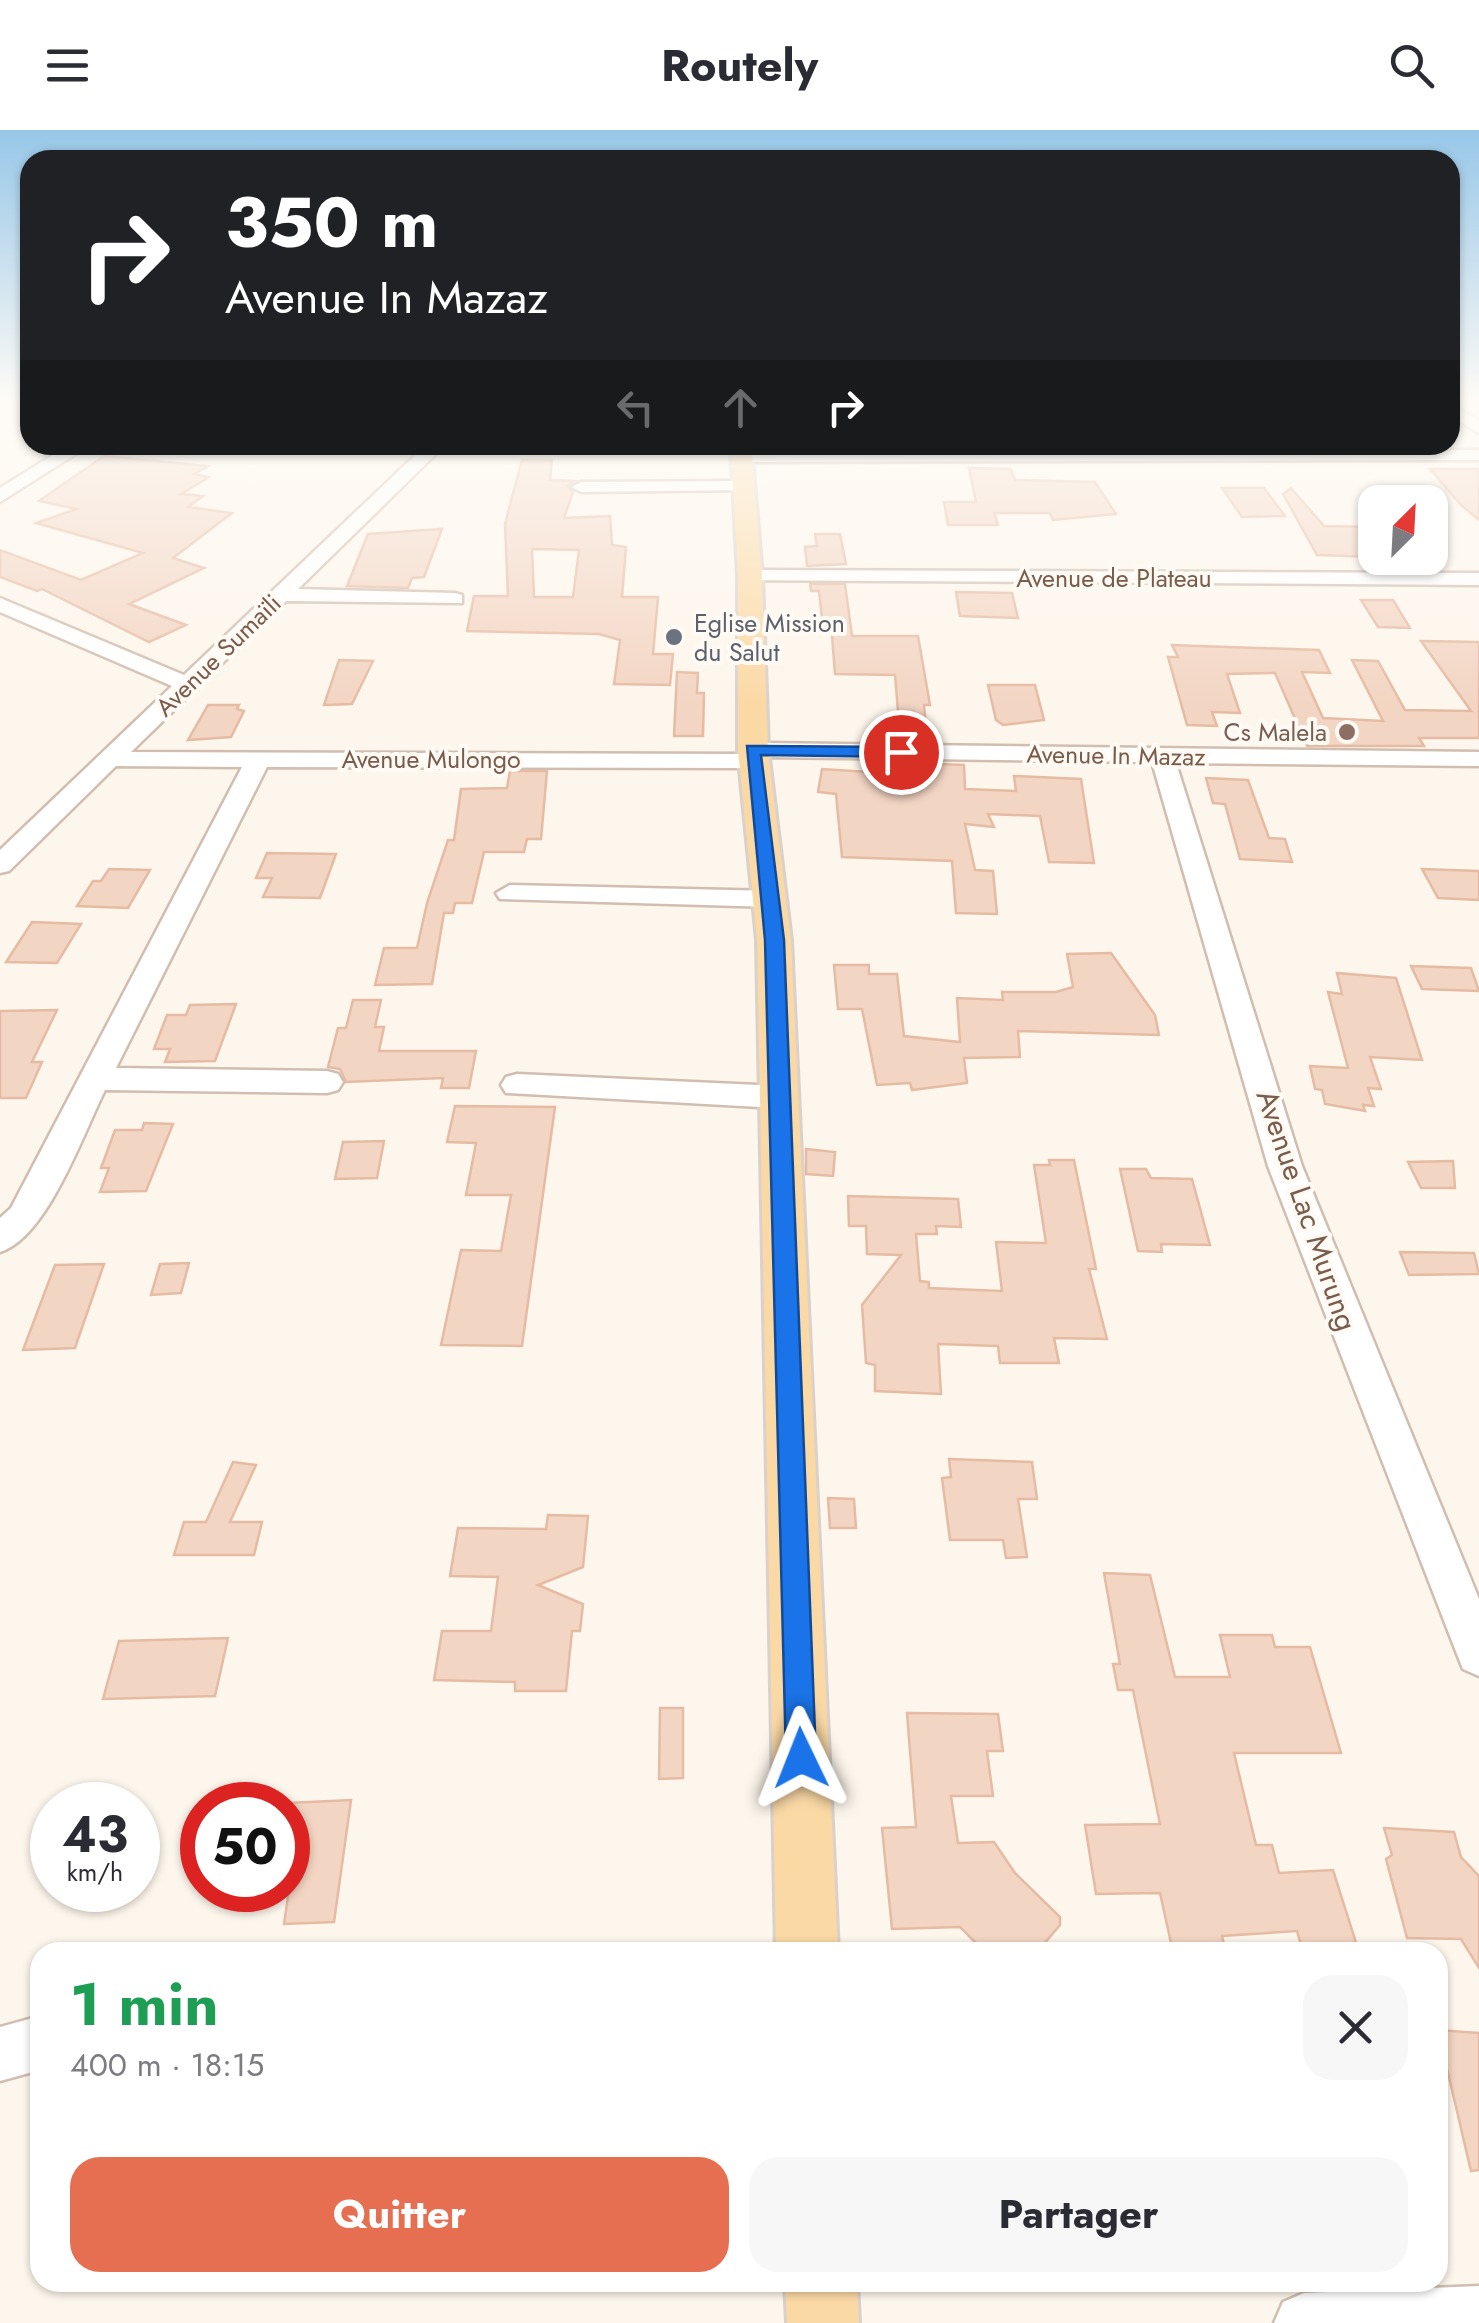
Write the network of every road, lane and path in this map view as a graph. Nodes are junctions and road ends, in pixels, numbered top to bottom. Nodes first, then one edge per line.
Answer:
1 (378, 500) edge
2 (745, 500) edge
3 (750, 576) junction
4 (1479, 579) edge
5 (280, 595) junction
6 (454, 598) dead end
7 (0, 604) edge
8 (188, 685) junction
9 (753, 755) junction
10 (1162, 756) junction
11 (109, 758) junction
12 (259, 758) junction
13 (1479, 759) edge
14 (0, 865) edge
15 (510, 893) dead end
16 (770, 899) junction
17 (93, 1079) junction
18 (327, 1082) dead end
19 (518, 1086) dead end
20 (778, 1097) junction
21 (0, 1239) edge
22 (1479, 1654) edge
23 (807, 1942) edge
24 (30, 2045) edge
25 (0, 2054) edge
26 (821, 2292) edge
27 (1479, 2316) edge
28 (823, 2323) edge
29 (1304, 2323) edge

1 - 5 street, Avenue Sumaïli
2 - 3 main road
3 - 4 street, Avenue de Plateau
3 - 9 main road
5 - 6 street
5 - 8 street, Avenue Sumaïli
7 - 8 street
8 - 11 street, Avenue Sumaïli
9 - 10 street, Avenue In Mazaz
9 - 12 street, Avenue Mulongo
9 - 16 main road
10 - 13 street, Avenue In Mazaz
10 - 22 street, Avenue Lac Murung
11 - 12 street, Avenue Mulongo
11 - 14 street, Avenue Sumaïli
12 - 17 street
15 - 16 street
16 - 20 main road
17 - 18 street
17 - 21 street
19 - 20 street
20 - 23 main road
24 - 25 street
26 - 28 main road
27 - 29 street

